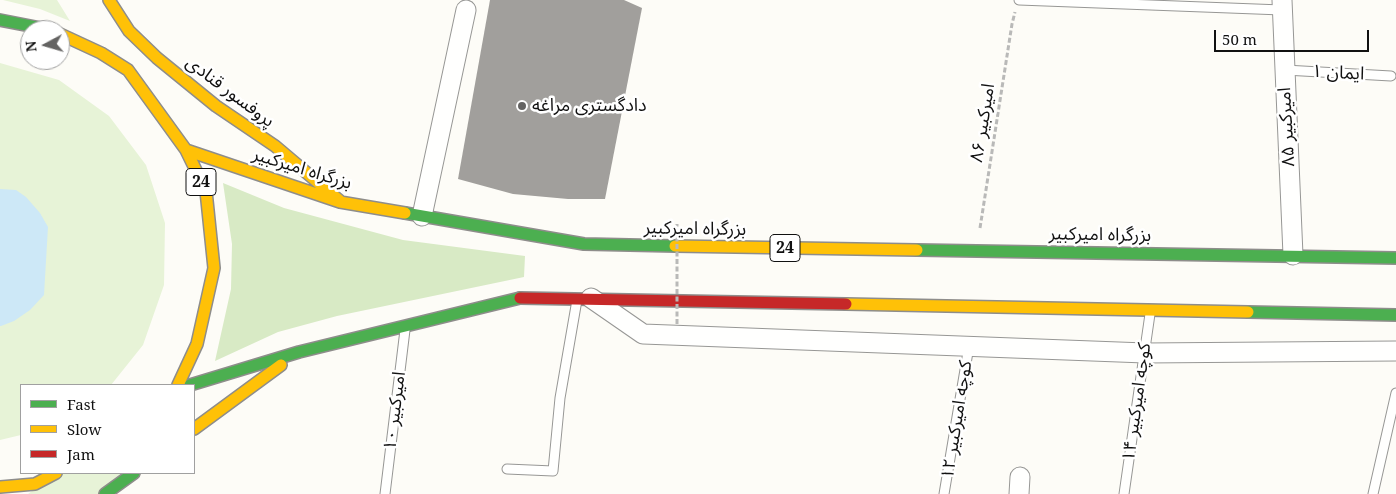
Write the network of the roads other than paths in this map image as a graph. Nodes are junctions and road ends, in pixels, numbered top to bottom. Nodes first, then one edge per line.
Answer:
1 (109, 0) edge
2 (1019, 0) edge
3 (1282, 5) edge
4 (466, 10) dead end
5 (0, 20) edge
6 (20, 24) edge
7 (70, 39) edge
8 (1285, 70) junction
9 (1390, 76) dead end
10 (186, 150) junction
11 (340, 202) junction
12 (422, 216) junction
13 (1293, 255) junction
14 (1396, 258) edge
15 (585, 298) junction
16 (1151, 310) junction
17 (1396, 315) edge
18 (405, 327) junction
19 (969, 346) junction
20 (1396, 351) edge
21 (299, 352) junction
22 (1144, 353) junction
23 (178, 384) edge
24 (193, 384) edge
25 (1396, 393) edge
26 (195, 428) edge
27 (507, 469) dead end
28 (54, 474) edge
29 (133, 474) edge
30 (35, 484) junction
31 (0, 487) edge
32 (28, 494) edge
33 (105, 494) edge
34 (385, 494) edge
35 (944, 494) edge
36 (1124, 494) edge
37 (1373, 494) edge

1 - 11 main road, پروفسور قنادی
2 - 3 lane
3 - 8 street, امیرکبیر ۸۵
4 - 12 street
5 - 6 main road
7 - 10 main road, 24
8 - 9 lane, ایمان ۱
8 - 13 street, امیرکبیر ۸۵
10 - 11 main road, بزرگراه امیرکبیر / 24
10 - 23 main road, 24
11 - 12 main road, بزرگراه امیرکبیر / 24
12 - 13 main road, بزرگراه امیرکبیر / 24
13 - 14 main road, بزرگراه امیرکبیر / 24
15 - 16 main road
15 - 18 main road
15 - 19 street
15 - 27 lane
16 - 17 main road
16 - 22 lane, کوچه امیرکبیر ۱۴
18 - 21 main road
18 - 34 lane, امیرکبیر ۱۰
19 - 22 street
19 - 35 lane, کوچه امیرکبیر ۱۲
20 - 22 street
21 - 24 main road
21 - 26 main road
22 - 36 lane, کوچه امیرکبیر ۱۴
25 - 37 lane
28 - 30 main road
29 - 33 main road
30 - 31 main road
30 - 32 main road

